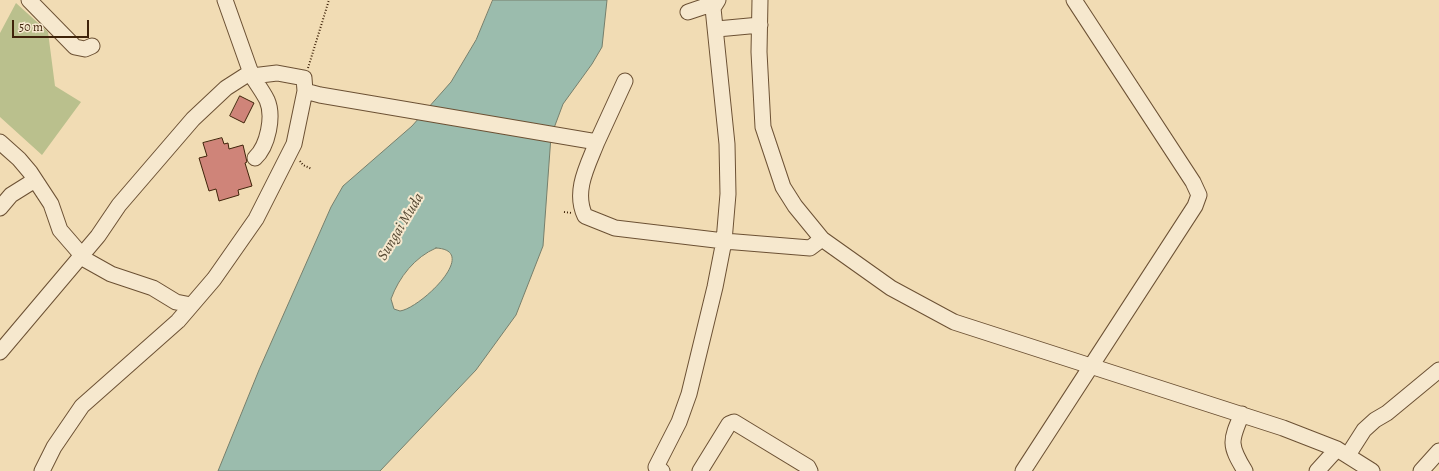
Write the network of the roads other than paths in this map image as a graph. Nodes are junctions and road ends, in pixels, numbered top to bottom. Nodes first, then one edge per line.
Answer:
1 (29, 0) edge
2 (225, 0) edge
3 (760, 0) edge
4 (1074, 0) edge
5 (716, 2) edge
6 (688, 12) dead end
7 (760, 26) junction
8 (717, 29) junction
9 (92, 46) dead end
10 (251, 74) junction
11 (625, 82) dead end
12 (304, 84) junction
13 (590, 140) junction
14 (0, 142) edge
15 (255, 158) dead end
16 (35, 180) junction
17 (0, 208) edge
18 (822, 239) junction
19 (724, 241) junction
20 (82, 255) junction
21 (191, 305) junction
22 (0, 352) edge
23 (1091, 366) junction
24 (1439, 370) edge
25 (1242, 414) junction
26 (1439, 451) edge
27 (1342, 452) junction
28 (42, 471) edge
29 (662, 471) edge
30 (700, 471) edge
31 (810, 471) edge
32 (1023, 471) edge
33 (1245, 471) edge
34 (1317, 471) edge
35 (1372, 471) edge
36 (1421, 471) edge

1 - 9 street
2 - 10 street
3 - 7 street
4 - 23 street
5 - 6 street
5 - 8 street
7 - 8 street
7 - 18 street
8 - 19 street
10 - 12 street
10 - 15 street
10 - 20 street
11 - 13 street
12 - 13 street
12 - 21 street
13 - 19 street
14 - 16 street
16 - 17 street
16 - 20 street
18 - 19 street
18 - 23 street
19 - 29 street
20 - 21 street
20 - 22 street
21 - 28 street
23 - 25 street
23 - 32 street
24 - 27 street
25 - 27 street
25 - 33 street
26 - 36 street
27 - 34 street
27 - 35 street
30 - 31 street

